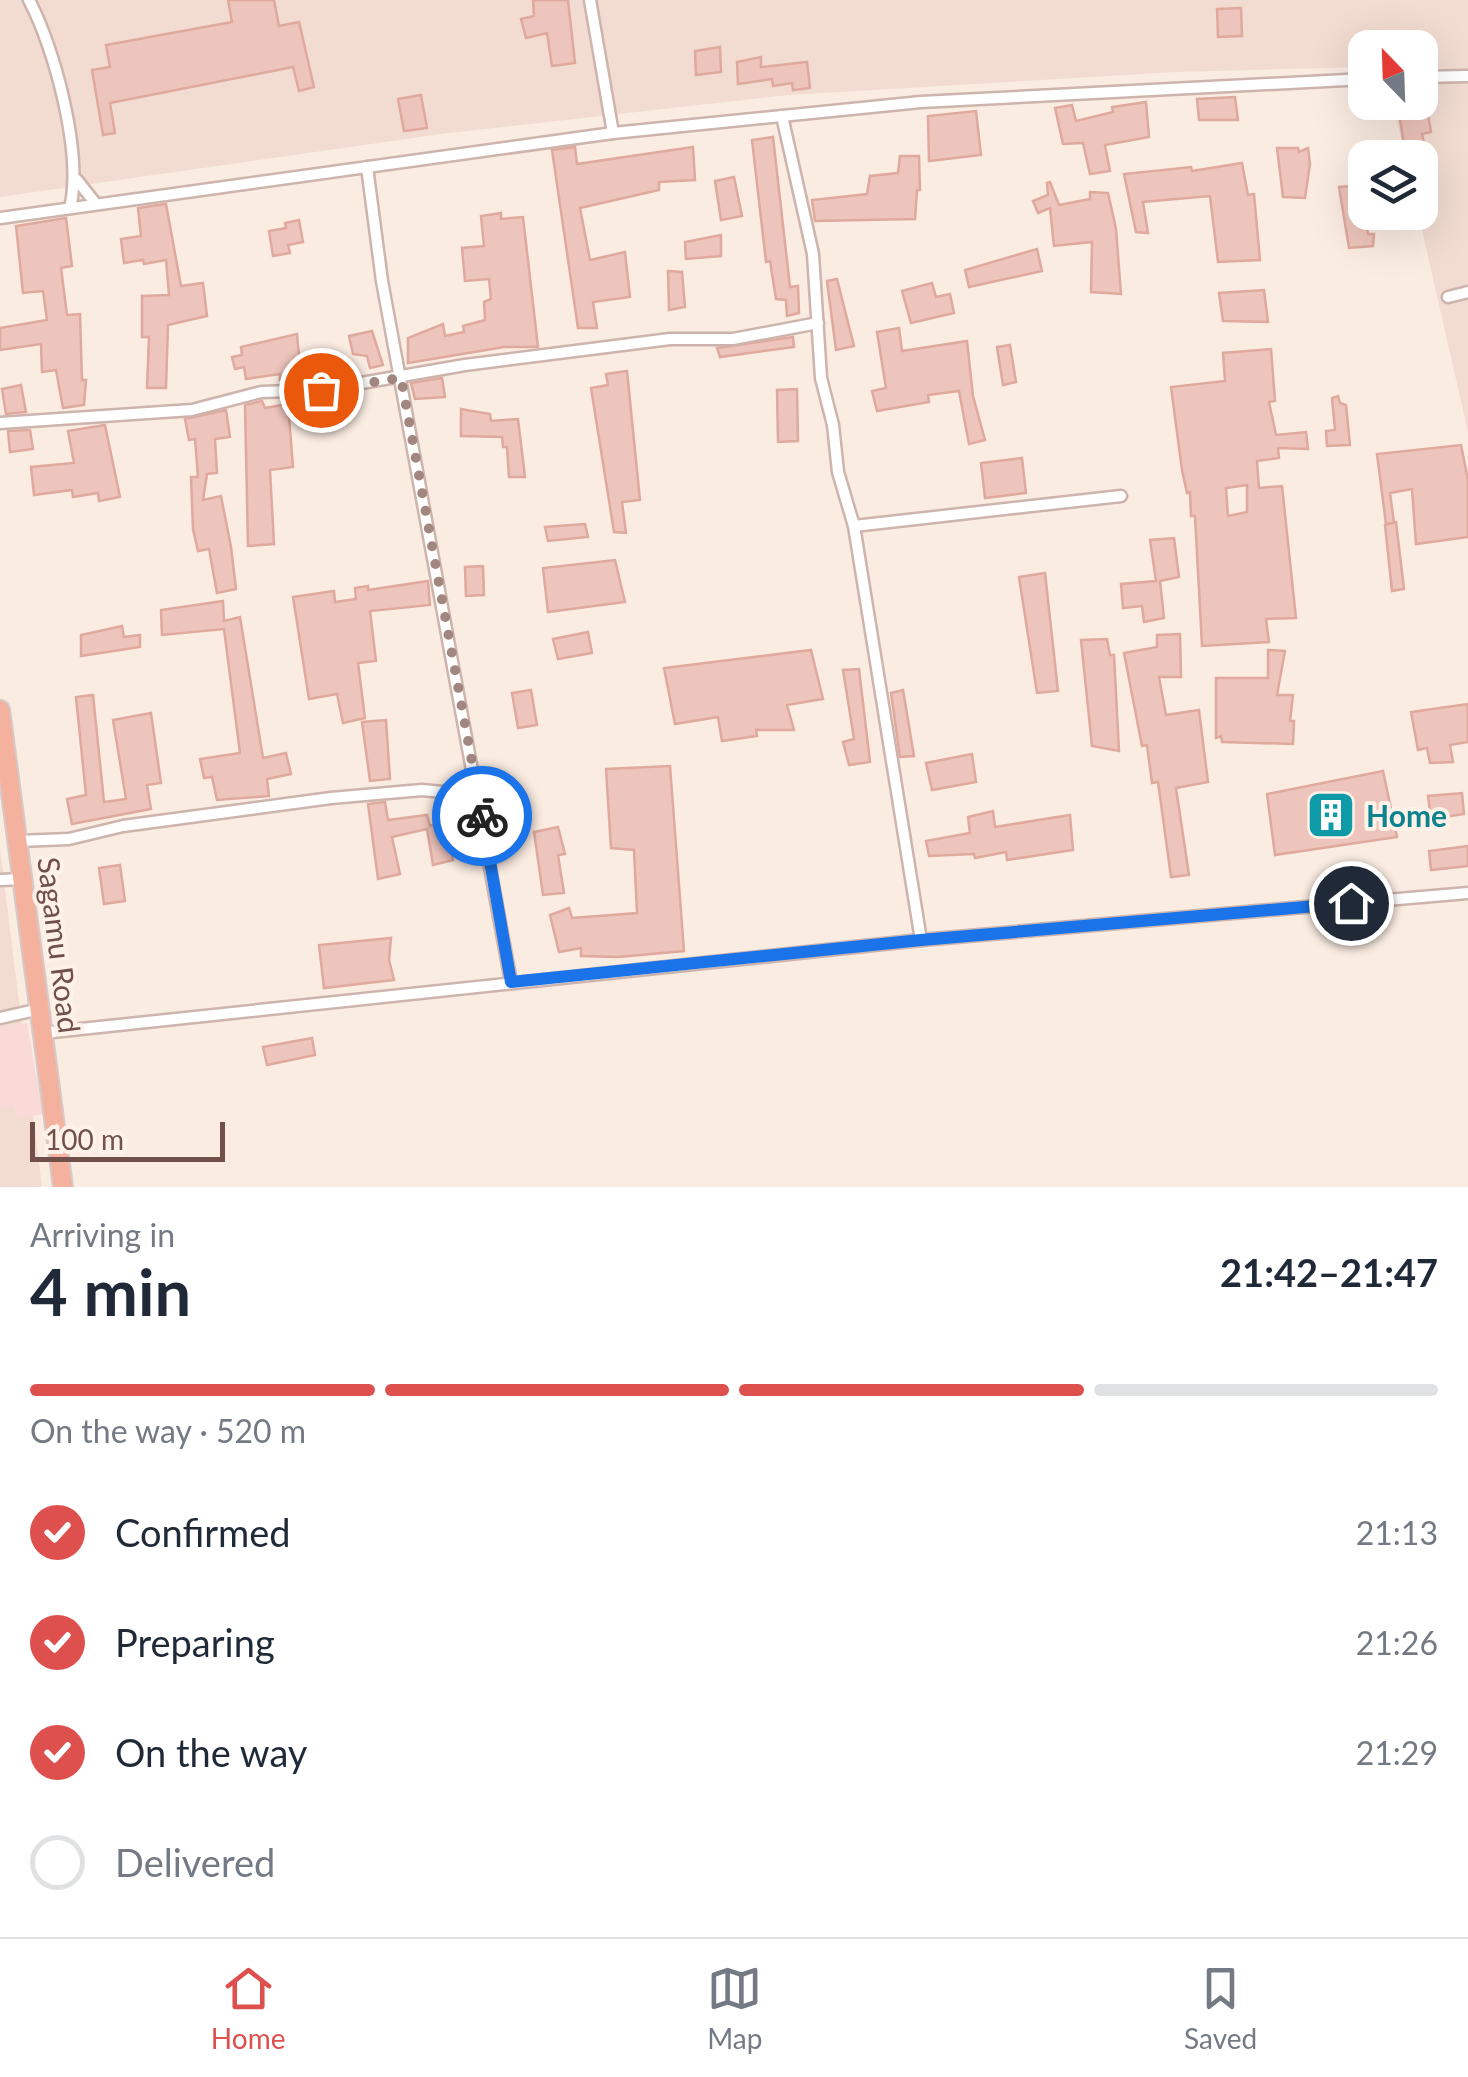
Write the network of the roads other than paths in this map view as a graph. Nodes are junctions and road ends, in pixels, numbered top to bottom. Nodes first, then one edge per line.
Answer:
1 (28, 0) edge
2 (590, 0) edge
3 (1468, 76) edge
4 (1438, 77) edge
5 (1348, 80) edge
6 (782, 116) junction
7 (613, 133) junction
8 (368, 167) junction
9 (77, 180) junction
10 (96, 204) junction
11 (70, 208) junction
12 (0, 218) edge
13 (1468, 292) edge
14 (1448, 297) dead end
15 (818, 323) junction
16 (401, 378) junction
17 (0, 423) edge
18 (1121, 496) dead end
19 (854, 526) junction
20 (1, 720) edge
21 (476, 785) junction
22 (18, 841) junction
23 (23, 879) junction
24 (0, 880) edge
25 (1468, 893) edge
26 (921, 940) junction
27 (511, 982) junction
28 (40, 1010) junction
29 (0, 1018) edge
30 (43, 1033) junction
31 (63, 1187) edge

1 - 9 street
2 - 7 street
3 - 4 street
5 - 6 street
6 - 7 street
6 - 15 street
7 - 8 street
8 - 10 street
8 - 16 street
9 - 10 street
9 - 11 street
10 - 11 street
11 - 12 street
13 - 14 street
15 - 16 street
15 - 19 street
16 - 17 street
16 - 21 street
18 - 19 street
19 - 26 street
20 - 22 highway, Sagamu Road
21 - 22 street
21 - 27 street
22 - 23 highway, Sagamu Road
23 - 24 street
23 - 28 highway, Sagamu Road
25 - 26 street
26 - 27 street
27 - 30 street
28 - 29 street
28 - 30 highway, Sagamu Road
30 - 31 highway, Sagamu Road

